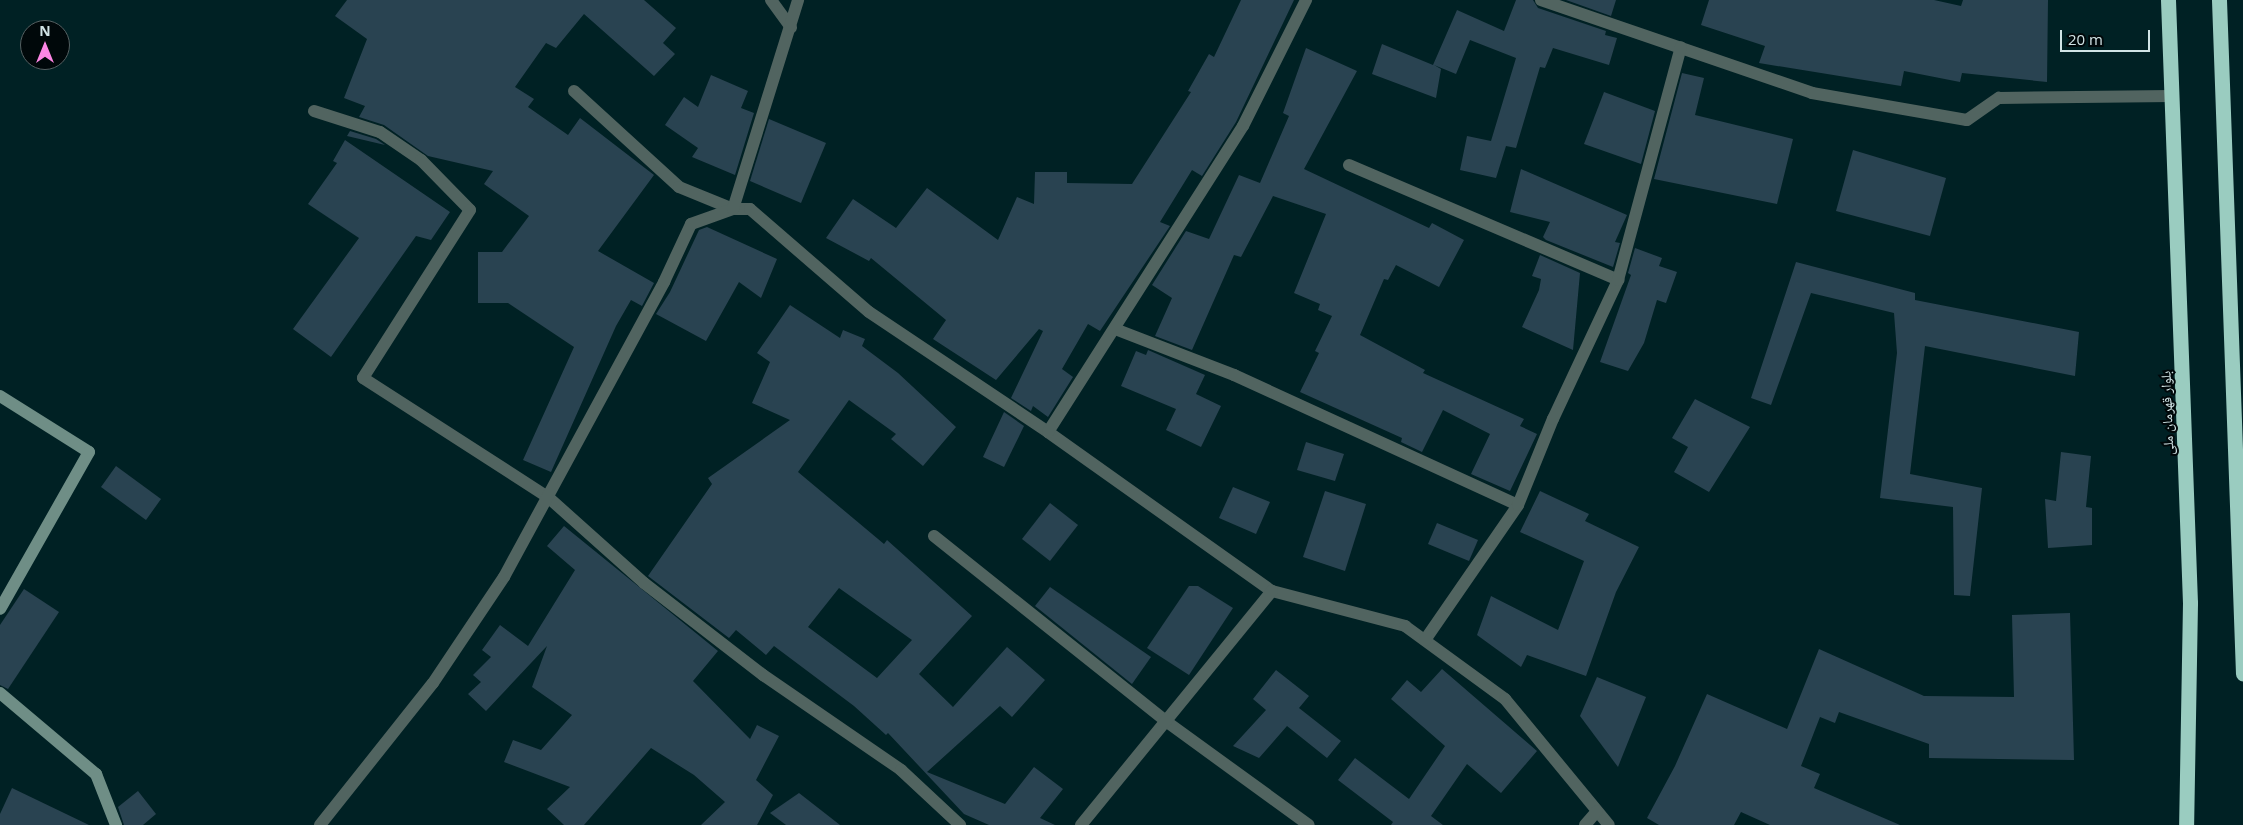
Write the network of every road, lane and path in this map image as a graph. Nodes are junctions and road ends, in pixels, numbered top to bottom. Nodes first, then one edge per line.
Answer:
1 (771, 0) edge
2 (798, 0) edge
3 (1306, 0) edge
4 (1541, 0) edge
5 (2168, 0) edge
6 (2219, 0) edge
7 (791, 28) junction
8 (1681, 47) junction
9 (574, 91) dead end
10 (2172, 96) junction
11 (314, 111) dead end
12 (1349, 165) dead end
13 (734, 209) junction
14 (1618, 280) junction
15 (1116, 329) junction
16 (0, 396) edge
17 (1048, 432) junction
18 (549, 498) junction
19 (1518, 505) junction
20 (934, 536) dead end
21 (1272, 591) junction
22 (0, 609) edge
23 (1424, 640) junction
24 (2243, 674) edge
25 (0, 693) edge
26 (1167, 722) junction
27 (1597, 811) junction
28 (116, 825) edge
29 (320, 825) edge
30 (960, 825) edge
31 (1081, 825) edge
32 (1309, 825) edge
33 (1585, 825) edge
34 (1609, 825) edge
35 (2186, 825) edge

1 - 7 street
2 - 7 street
3 - 15 street
4 - 8 street
5 - 10 highway, بلوار قهرمان ملی
6 - 24 highway
7 - 13 street
8 - 10 street
8 - 14 street
9 - 13 street
10 - 35 highway, بلوار قهرمان ملی
11 - 18 street
12 - 14 street
13 - 17 street
13 - 18 street
14 - 19 street
15 - 17 street
15 - 19 street
16 - 22 street
17 - 21 street
18 - 29 street
18 - 30 street
19 - 23 street
20 - 26 street
21 - 23 street
21 - 26 street
23 - 27 street
25 - 28 street
26 - 31 street
26 - 32 street
27 - 33 street
27 - 34 street

